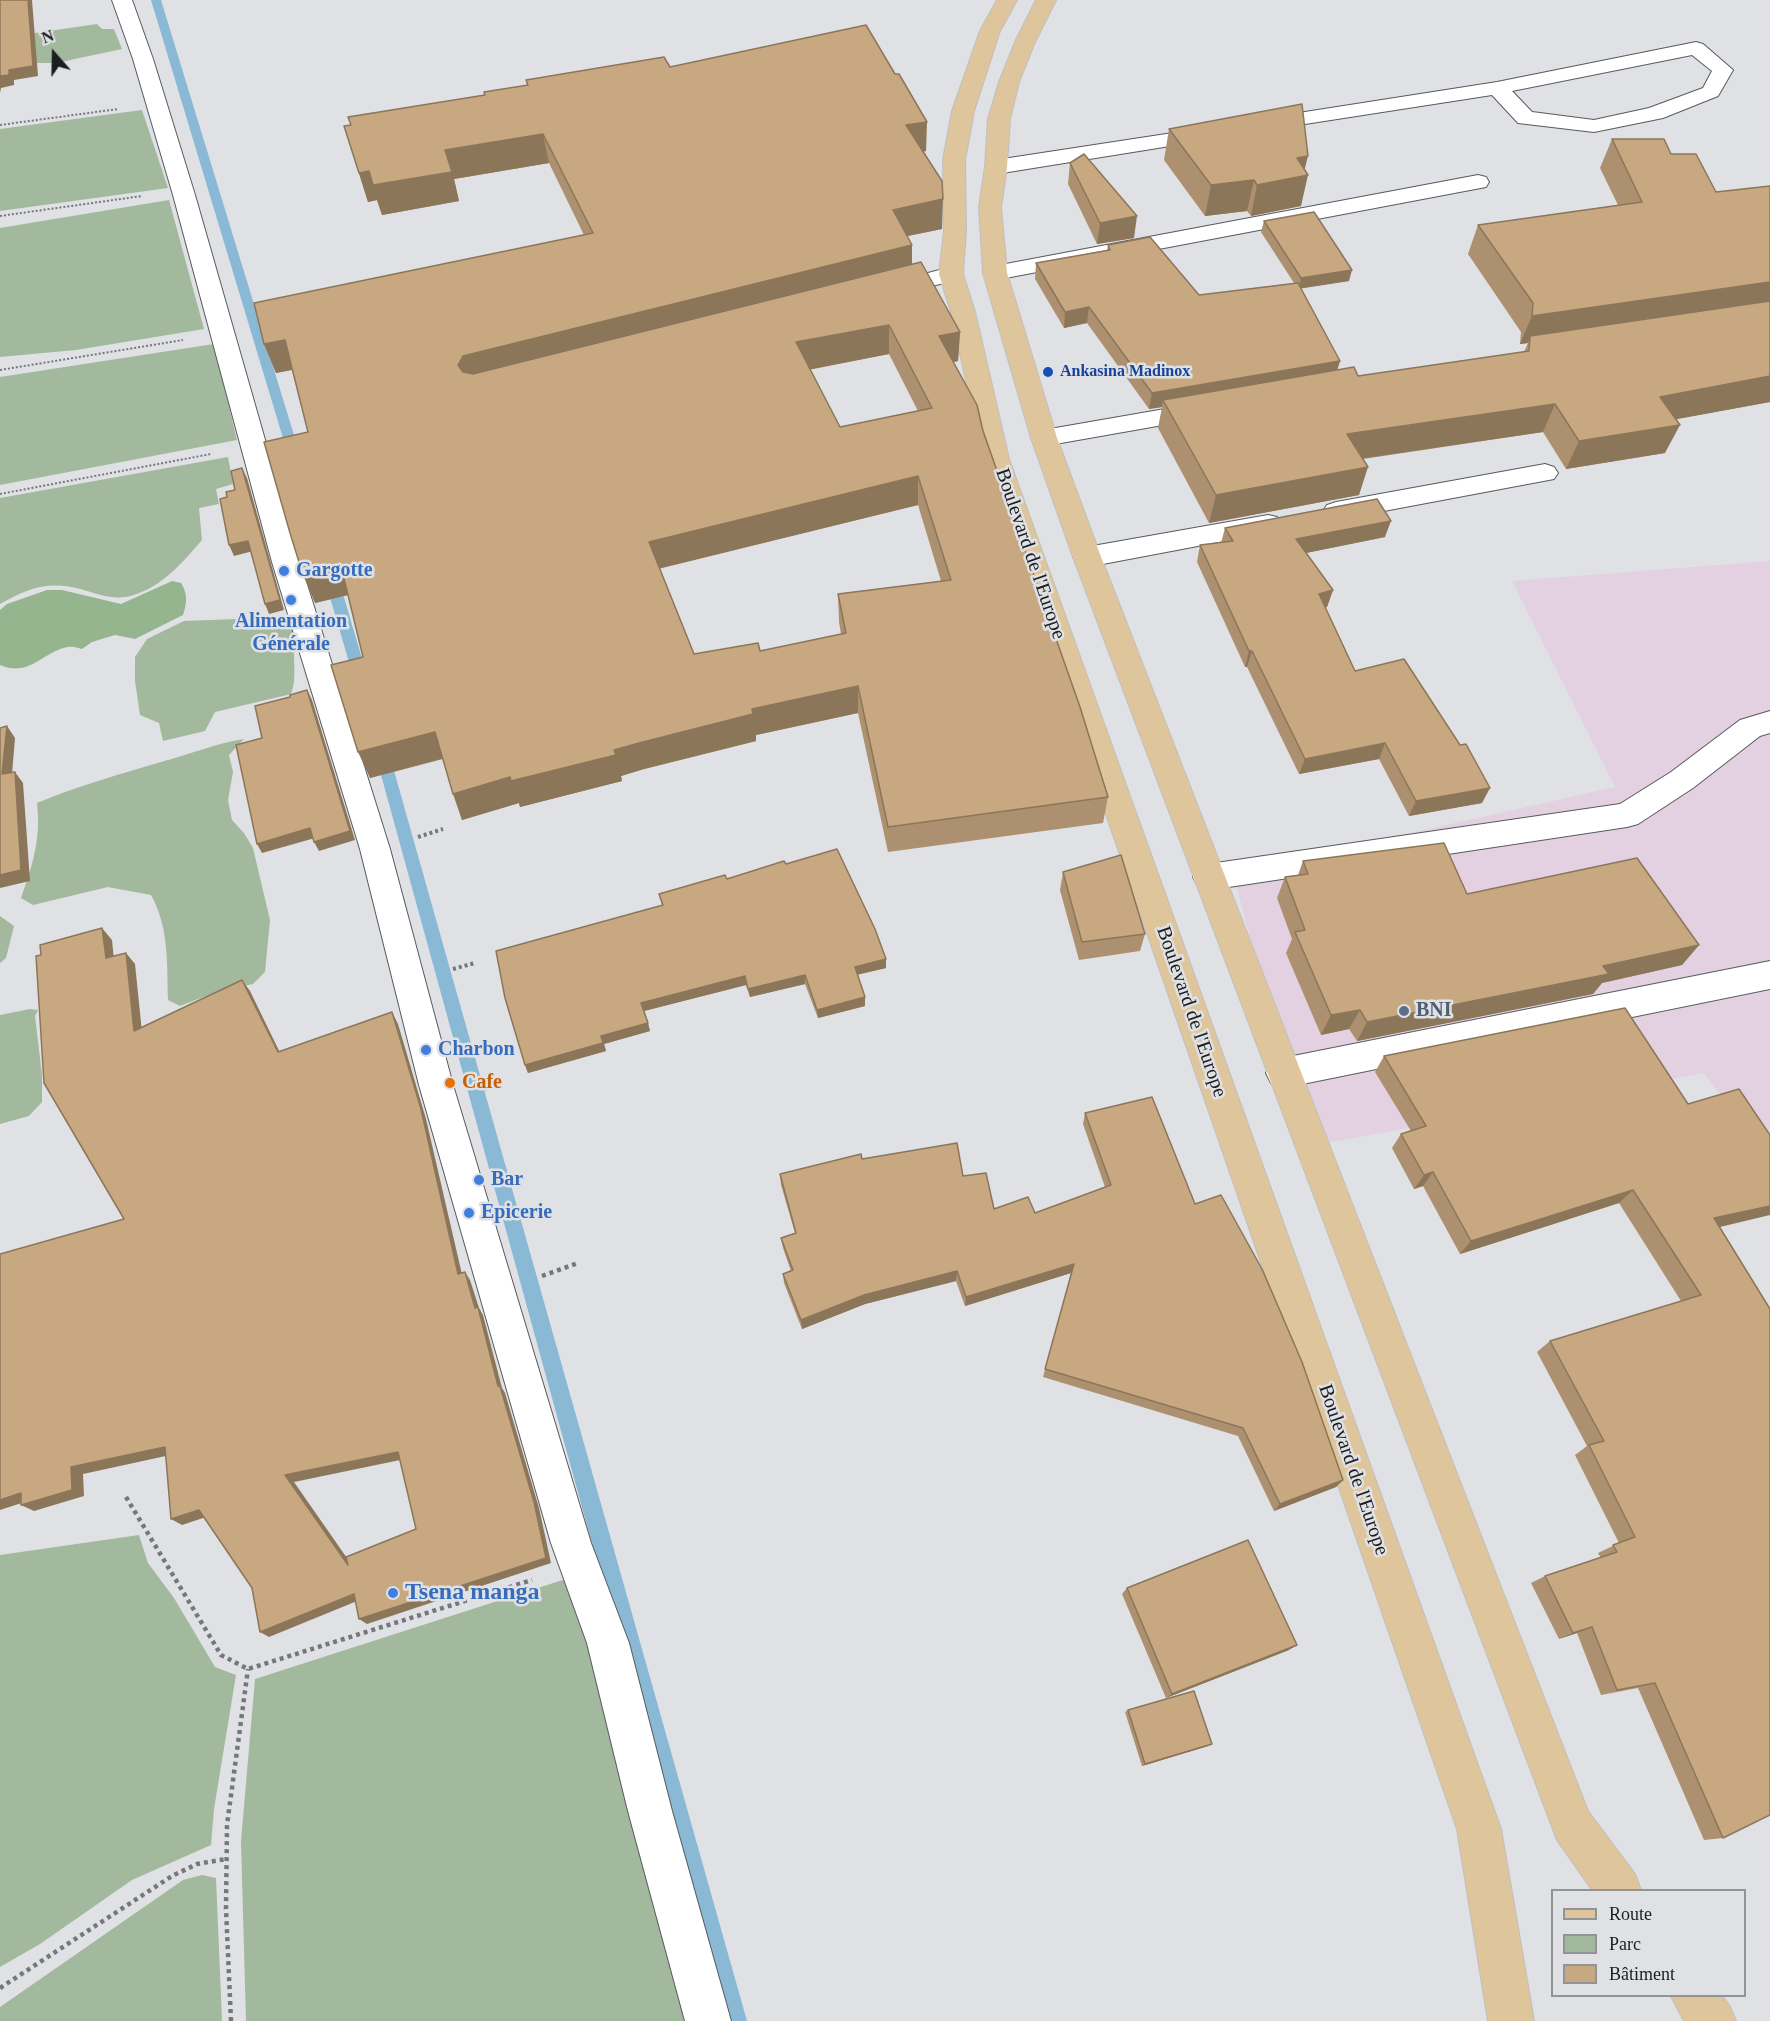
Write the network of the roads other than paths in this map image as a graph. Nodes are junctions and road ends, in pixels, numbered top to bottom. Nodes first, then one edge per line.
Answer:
1 (122, 0) edge
2 (1007, 0) edge
3 (1046, 0) edge
4 (1497, 88) junction
5 (996, 167) junction
6 (1478, 182) dead end
7 (995, 273) junction
8 (951, 274) junction
9 (859, 297) edge
10 (1230, 405) edge
11 (1044, 438) junction
12 (1545, 473) dead end
13 (1087, 557) junction
14 (1770, 722) edge
15 (1209, 877) junction
16 (1770, 975) edge
17 (1283, 1073) junction
18 (1618, 1889) edge
19 (1695, 1997) edge
20 (708, 2021) edge
21 (1511, 2021) edge
22 (1713, 2021) edge

1 - 20 street
2 - 8 main road, Boulevard de l'Europe
3 - 5 main road
4 - 4 street
4 - 5 street
5 - 7 main road
6 - 7 street
7 - 11 main road
8 - 9 street
8 - 21 main road, Boulevard de l'Europe
10 - 11 street
11 - 13 main road
12 - 13 street
13 - 15 main road
14 - 15 street
15 - 17 main road
16 - 17 street
17 - 18 main road
19 - 22 main road

